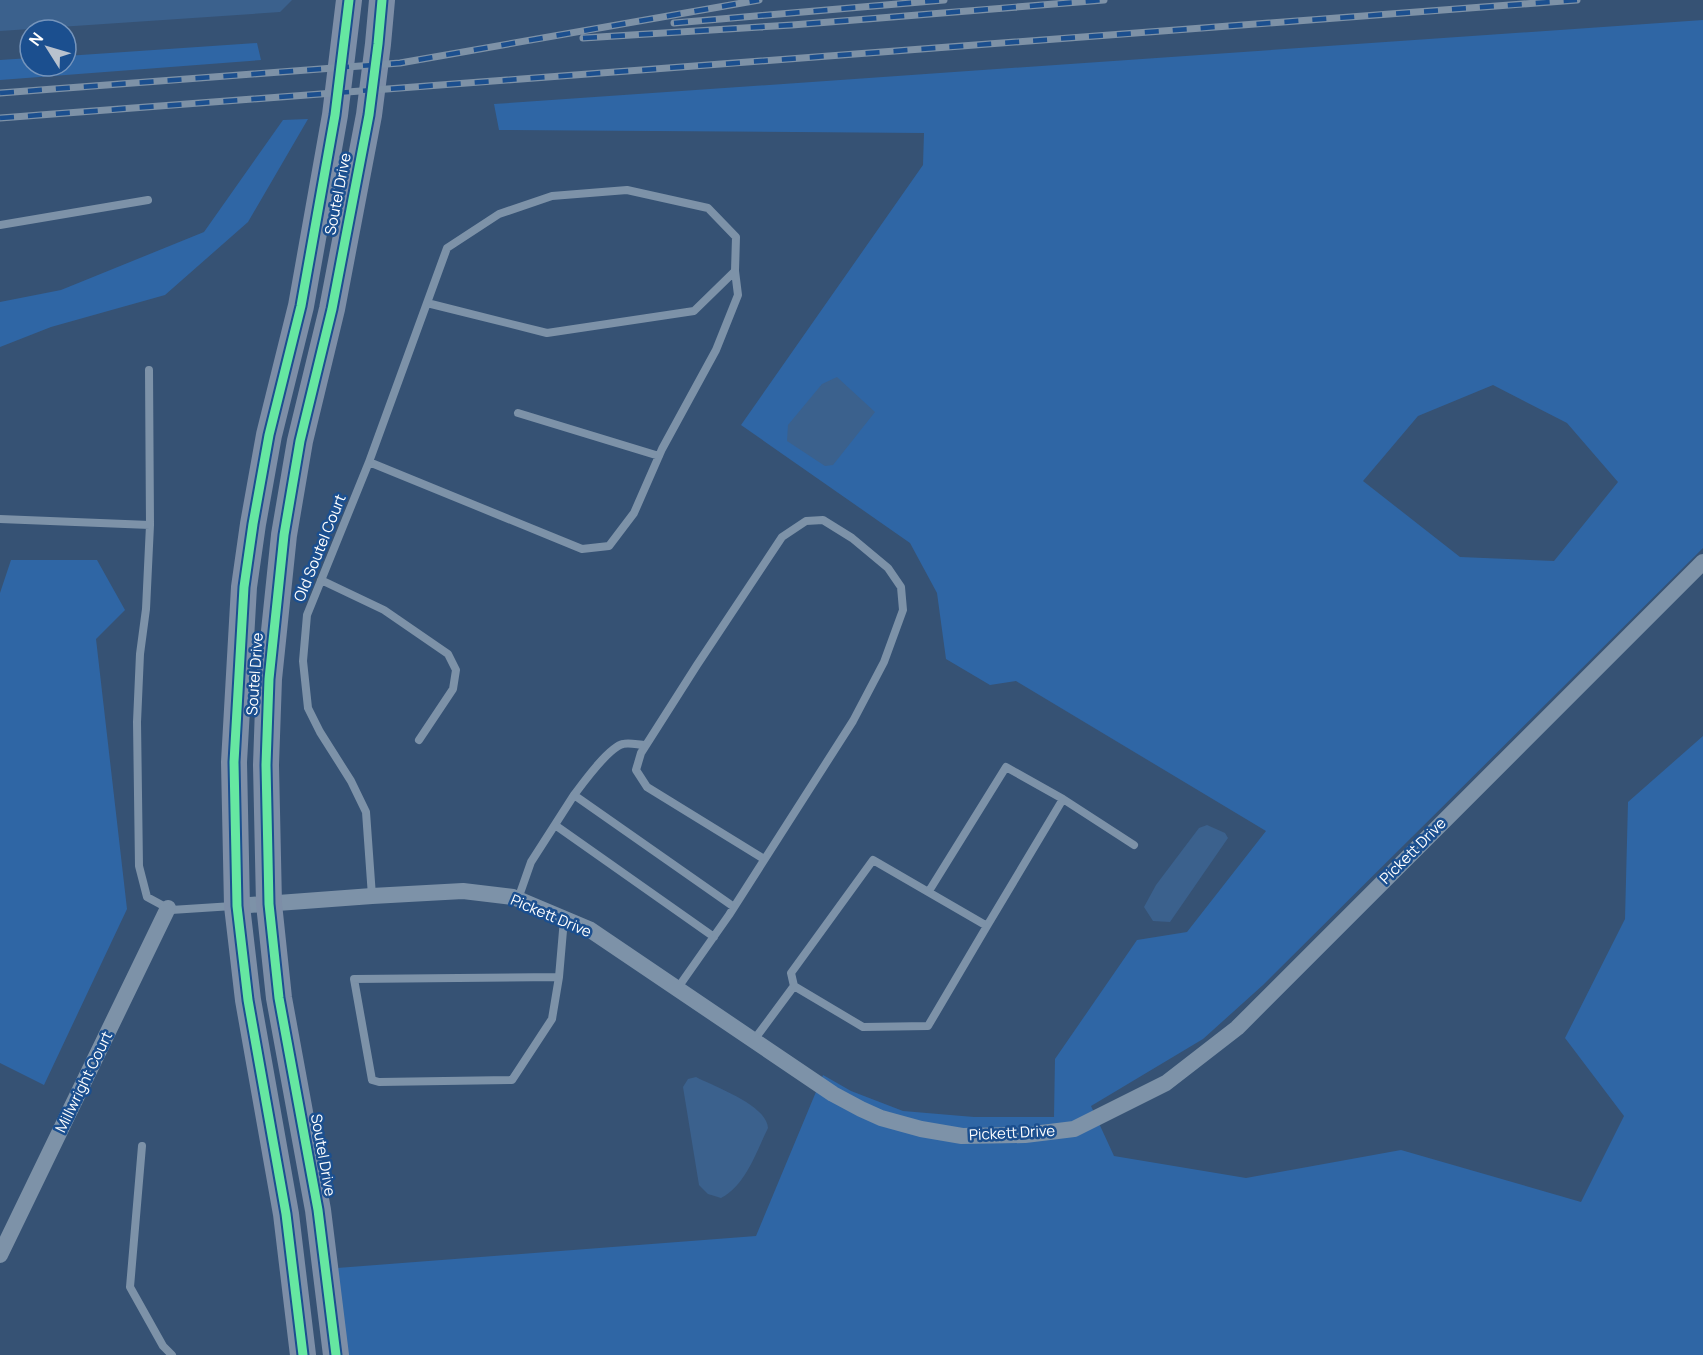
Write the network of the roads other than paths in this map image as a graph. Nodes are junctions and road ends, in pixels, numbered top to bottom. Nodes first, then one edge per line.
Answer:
1 (349, 0) edge
2 (382, 0) edge
3 (148, 200) dead end
4 (0, 225) edge
5 (735, 271) junction
6 (428, 303) junction
7 (149, 370) dead end
8 (518, 413) dead end
9 (659, 456) junction
10 (369, 462) junction
11 (0, 519) edge
12 (150, 525) junction
13 (1703, 562) edge
14 (321, 580) junction
15 (419, 740) dead end
16 (646, 746) junction
17 (574, 795) junction
18 (1063, 799) junction
19 (555, 825) junction
20 (1134, 845) dead end
21 (765, 859) junction
22 (929, 891) junction
23 (372, 896) junction
24 (518, 899) junction
25 (269, 904) junction
26 (237, 906) junction
27 (734, 907) junction
28 (168, 909) junction
29 (564, 919) junction
30 (987, 926) junction
31 (714, 937) junction
32 (559, 977) junction
33 (794, 986) junction
34 (677, 989) junction
35 (754, 1040) junction
36 (141, 1146) dead end
37 (0, 1255) edge
38 (172, 1355) edge
39 (303, 1355) edge
40 (336, 1355) edge

1 - 26 main road, Soutel Drive
2 - 25 main road, Soutel Drive
3 - 4 lane
5 - 6 lane
5 - 6 lane, Old Soutel Court
5 - 9 lane, Old Soutel Court
6 - 10 lane, Old Soutel Court
7 - 12 lane
8 - 9 lane
9 - 10 lane, Old Soutel Court
10 - 14 lane, Old Soutel Court
11 - 12 lane
12 - 28 lane
13 - 35 street, Pickett Drive
14 - 15 lane
14 - 23 lane, Old Soutel Court
16 - 17 lane
16 - 21 lane
16 - 21 lane
17 - 19 lane
17 - 27 lane
18 - 20 lane
18 - 22 lane
18 - 30 lane
19 - 24 lane
19 - 31 lane
21 - 27 lane
22 - 30 lane
22 - 33 lane
23 - 24 street, Pickett Drive
23 - 25 street, Pickett Drive
24 - 29 street, Pickett Drive
25 - 26 street, Pickett Drive
25 - 40 main road, Soutel Drive
26 - 28 lane
26 - 39 main road, Soutel Drive
27 - 31 lane
28 - 37 street, Millwright Court
29 - 32 lane
29 - 34 street, Pickett Drive
30 - 33 lane
31 - 34 lane
32 - 32 lane
33 - 35 lane
34 - 35 street, Pickett Drive
36 - 38 lane

